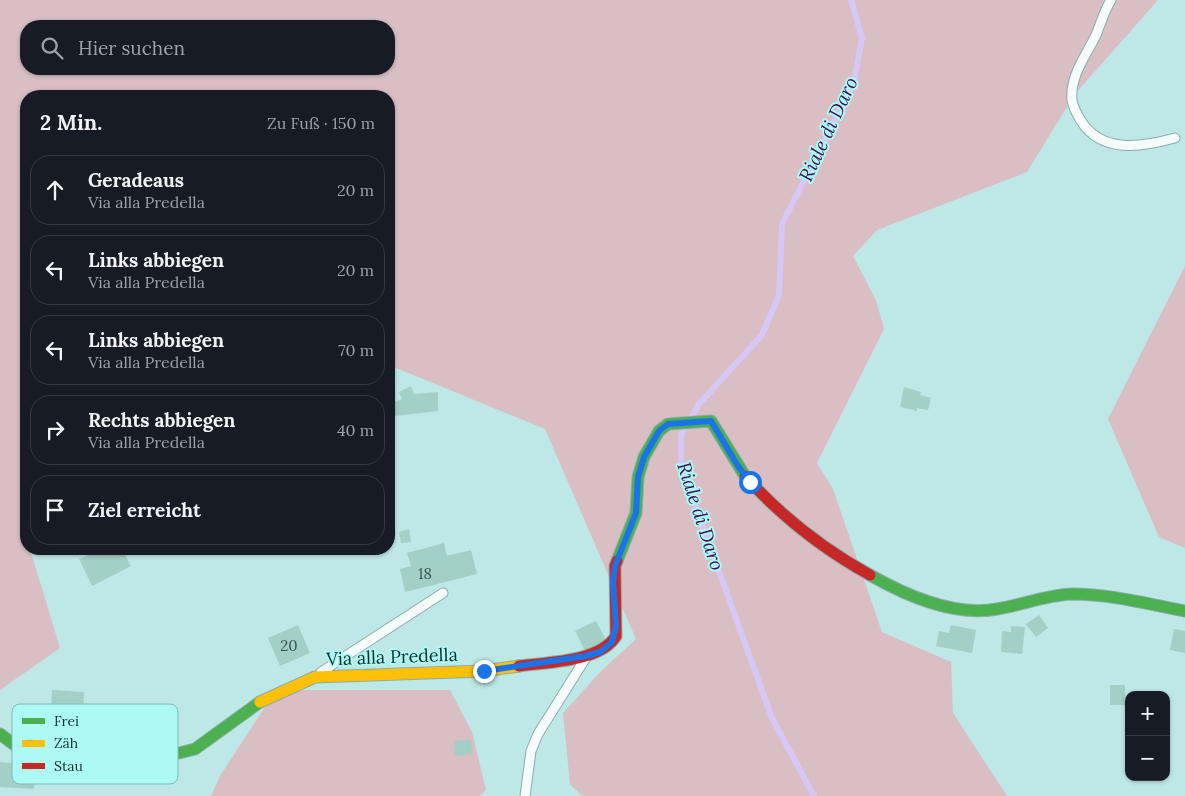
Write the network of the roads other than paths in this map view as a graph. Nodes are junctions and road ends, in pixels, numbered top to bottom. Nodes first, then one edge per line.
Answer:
1 (1111, 0) edge
2 (1175, 138) dead end
3 (443, 593) dead end
4 (1185, 611) edge
5 (586, 656) junction
6 (315, 677) junction
7 (0, 734) edge
8 (12, 743) edge
9 (178, 755) edge
10 (525, 796) edge

1 - 2 lane
3 - 6 lane
4 - 5 street, Via alla Predella
5 - 6 street, Via alla Predella
5 - 10 lane
6 - 9 street, Via alla Predella
7 - 8 street, Via alla Predella

